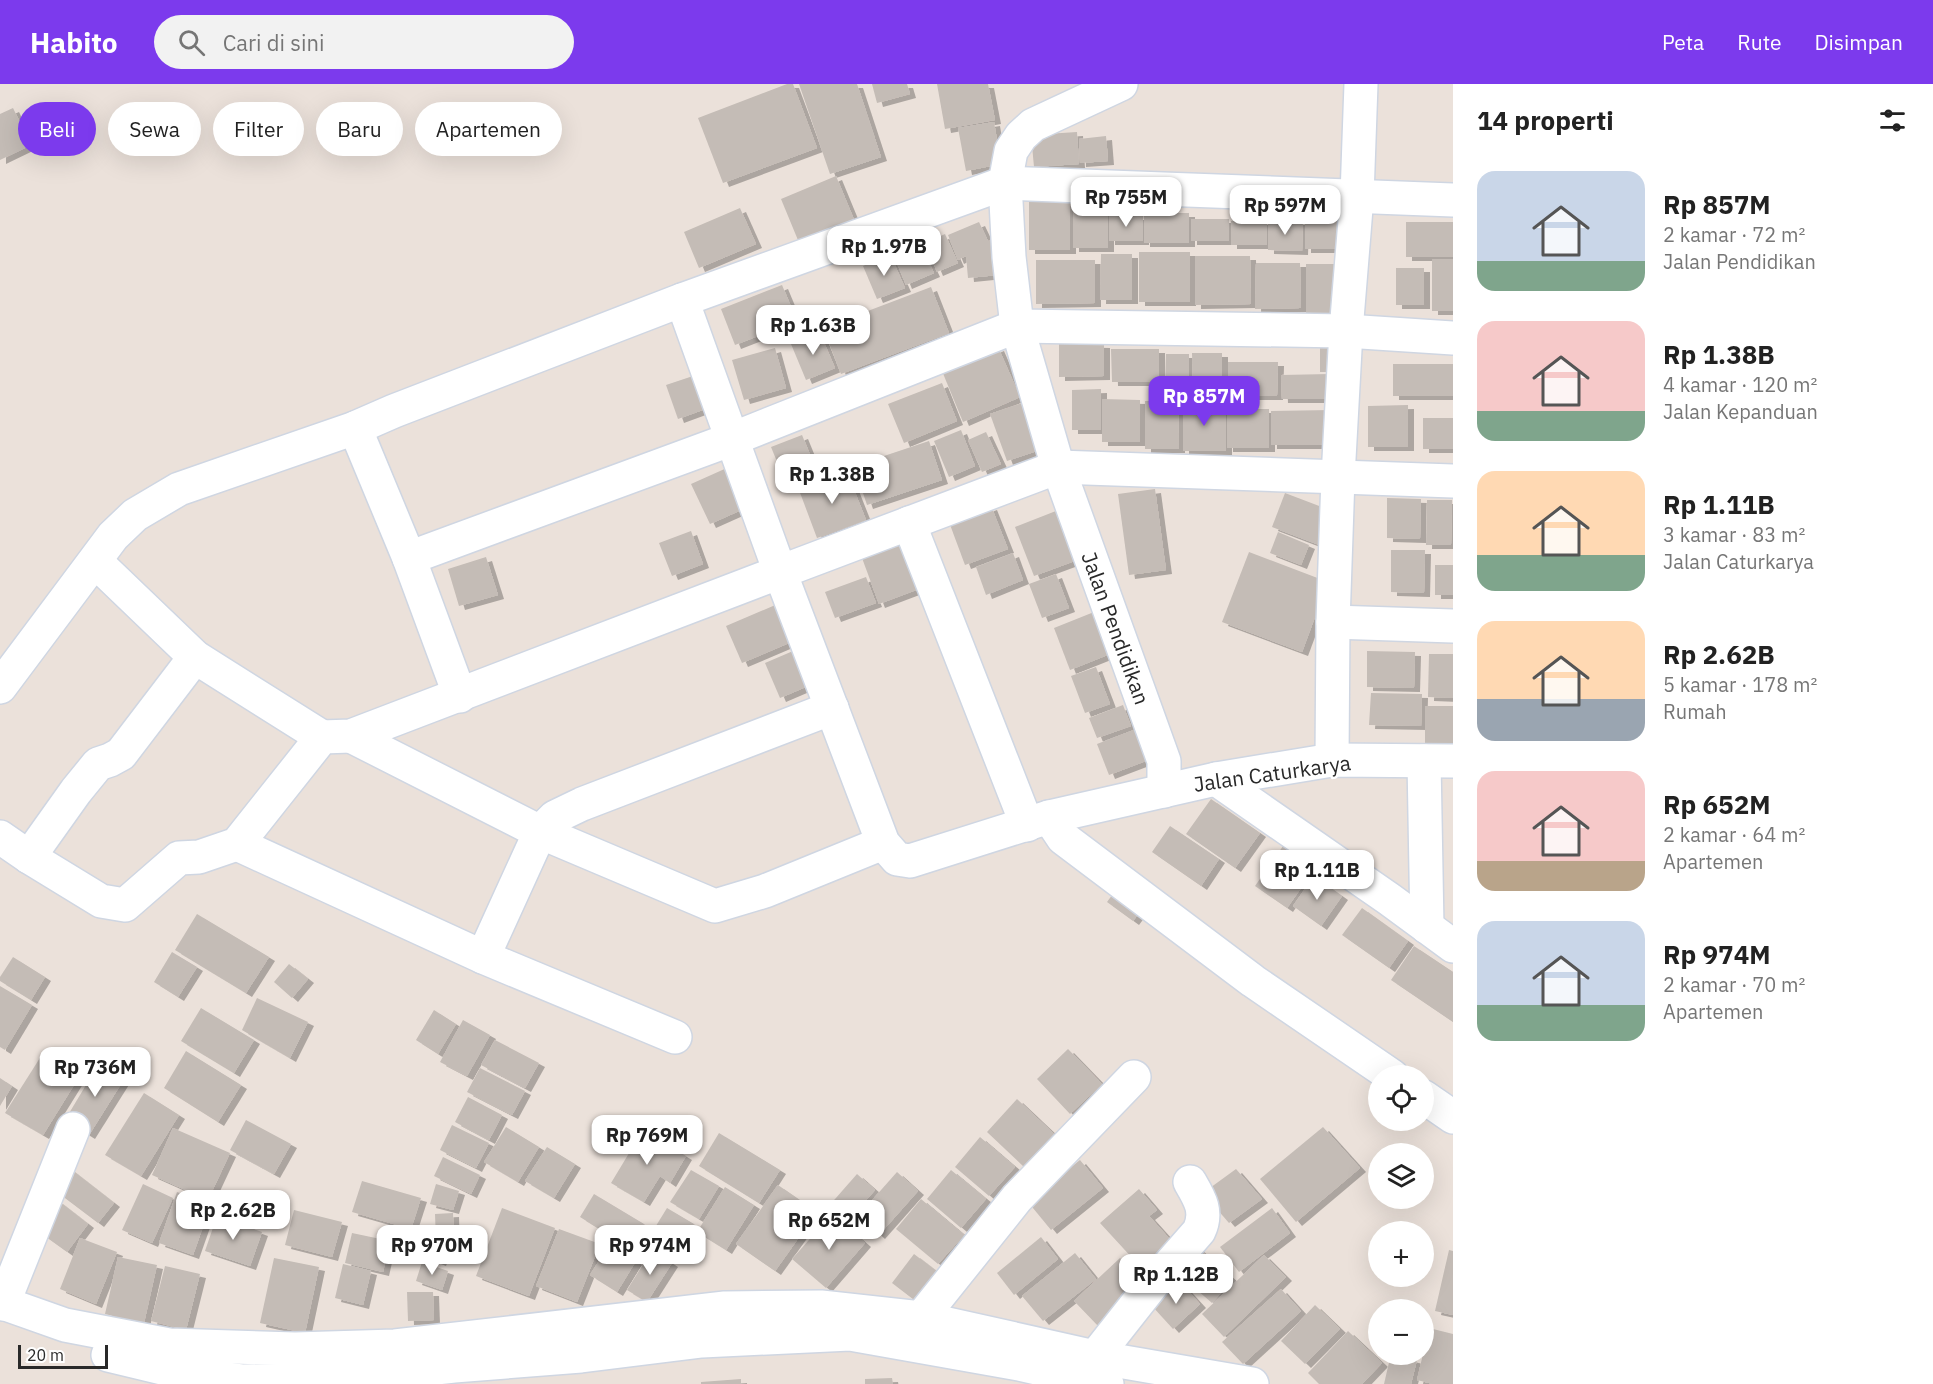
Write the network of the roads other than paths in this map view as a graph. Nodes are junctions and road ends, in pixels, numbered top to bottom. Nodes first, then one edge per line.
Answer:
1 (1120, 84) edge
2 (1361, 84) edge
3 (1005, 183) junction
4 (1357, 196) junction
5 (1453, 200) edge
6 (682, 300) junction
7 (1017, 326) junction
8 (1346, 331) junction
9 (1453, 338) edge
10 (355, 428) junction
11 (732, 439) junction
12 (1058, 467) junction
13 (1338, 477) junction
14 (1453, 481) edge
15 (909, 523) junction
16 (409, 558) junction
17 (96, 562) junction
18 (780, 572) junction
19 (1333, 622) junction
20 (1453, 626) edge
21 (195, 657) junction
22 (0, 687) edge
23 (460, 696) junction
24 (832, 708) junction
25 (336, 737) junction
26 (1332, 760) junction
27 (1438, 761) edge
28 (1216, 779) junction
29 (1164, 791) junction
30 (1038, 821) junction
31 (540, 832) junction
32 (0, 837) edge
33 (883, 843) junction
34 (237, 844) junction
35 (29, 857) junction
36 (1427, 927) junction
37 (1453, 945) edge
38 (483, 957) junction
39 (675, 1037) dead end
40 (1376, 1065) edge
41 (1134, 1077) dead end
42 (1434, 1104) edge
43 (1453, 1117) edge
44 (73, 1129) dead end
45 (1190, 1182) dead end
46 (1, 1308) edge
47 (921, 1318) junction
48 (1101, 1370) edge
49 (1252, 1384) edge

1 - 3 street, Jalan Pendidikan
2 - 4 street
3 - 4 street
3 - 6 street
3 - 7 street, Jalan Pendidikan
4 - 5 street
4 - 8 street
6 - 10 street
6 - 11 street
7 - 8 street
7 - 11 street
7 - 12 street, Jalan Pendidikan
8 - 9 street
8 - 13 street
10 - 16 street
10 - 17 street
11 - 16 street
11 - 18 street
12 - 13 street
12 - 15 street
12 - 29 street, Jalan Pendidikan
13 - 14 street
13 - 19 street
15 - 18 street
15 - 30 street
16 - 23 street
17 - 21 street
17 - 22 street
18 - 23 street
18 - 24 street
19 - 20 street
19 - 26 street
21 - 25 street
21 - 35 street
23 - 25 street
24 - 31 street
24 - 33 street
25 - 31 street
25 - 34 street
26 - 27 street, Jalan Caturkarya
26 - 28 street, Jalan Caturkarya
27 - 36 street
28 - 29 street, Jalan Caturkarya
28 - 36 street
29 - 30 street, Jalan Caturkarya
30 - 33 street, Jalan Caturkarya
30 - 40 street
31 - 33 street
31 - 38 street
32 - 35 street
34 - 35 street
34 - 38 street
36 - 37 street
38 - 39 street
41 - 47 street
42 - 43 street
44 - 46 street
45 - 48 street
46 - 47 street
46 - 48 street
47 - 48 street
48 - 49 street

